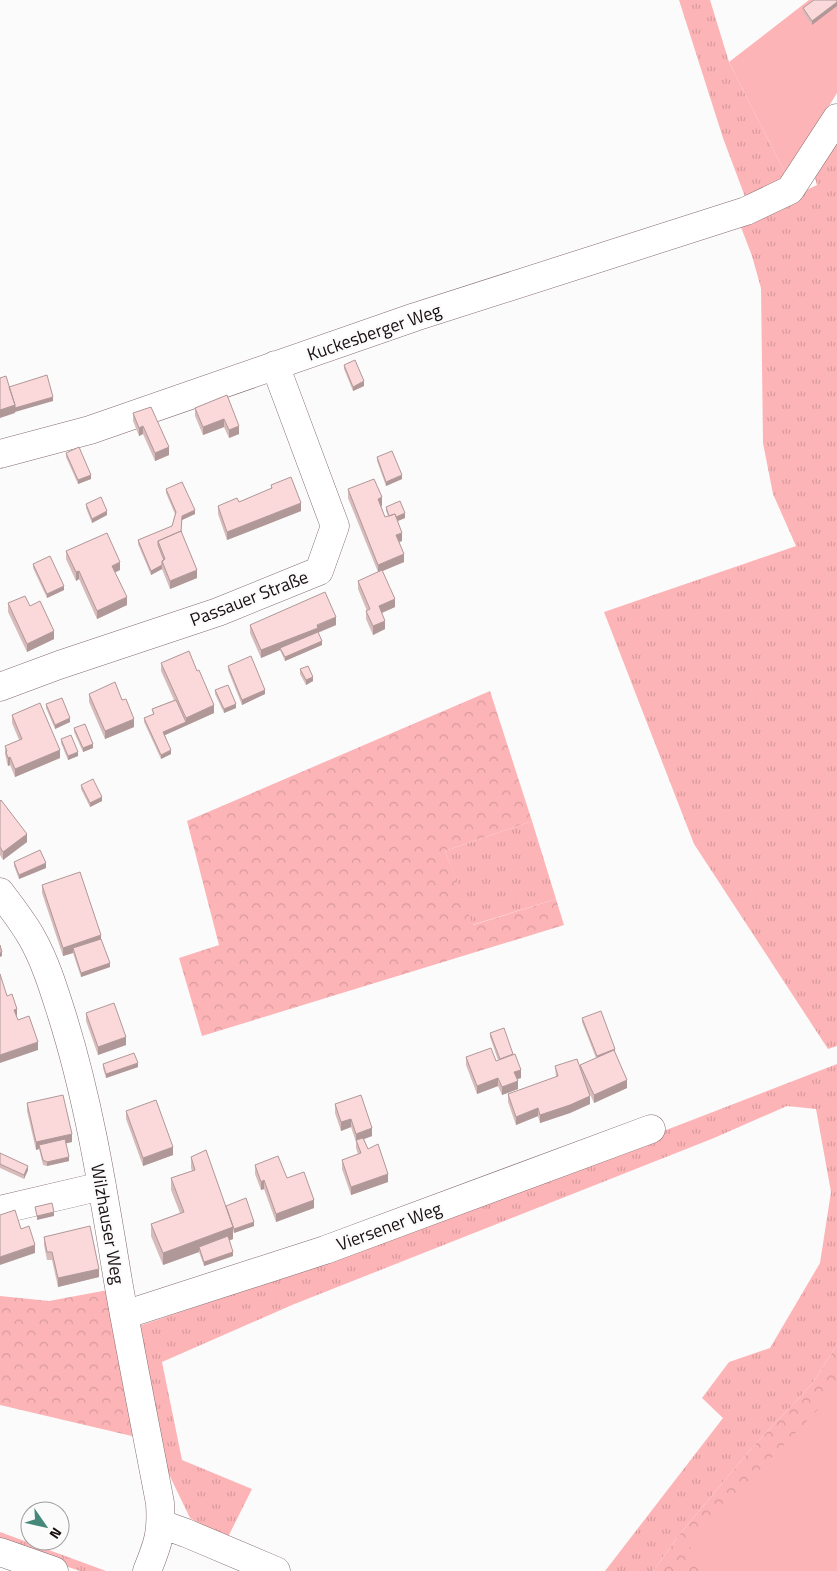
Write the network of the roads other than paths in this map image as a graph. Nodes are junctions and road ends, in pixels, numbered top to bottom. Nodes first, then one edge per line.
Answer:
1 (837, 118) edge
2 (275, 365) junction
3 (0, 454) edge
4 (0, 687) edge
5 (1, 897) edge
6 (651, 1130) dead end
7 (102, 1186) junction
8 (0, 1210) edge
9 (124, 1315) junction
10 (161, 1524) junction
11 (0, 1552) edge
12 (54, 1571) edge
13 (147, 1571) edge
14 (276, 1571) edge

1 - 2 street, Kuckesberger Weg
2 - 3 street, Kuckesberger Weg
2 - 4 street, Passauer Straße
5 - 7 street, Wilzhauser Weg
6 - 9 street, Viersener Weg
7 - 8 street
7 - 9 street, Wilzhauser Weg
9 - 10 street, Wilzhauser Weg
10 - 13 street, Wilzhauser Weg
10 - 14 street
11 - 12 street

